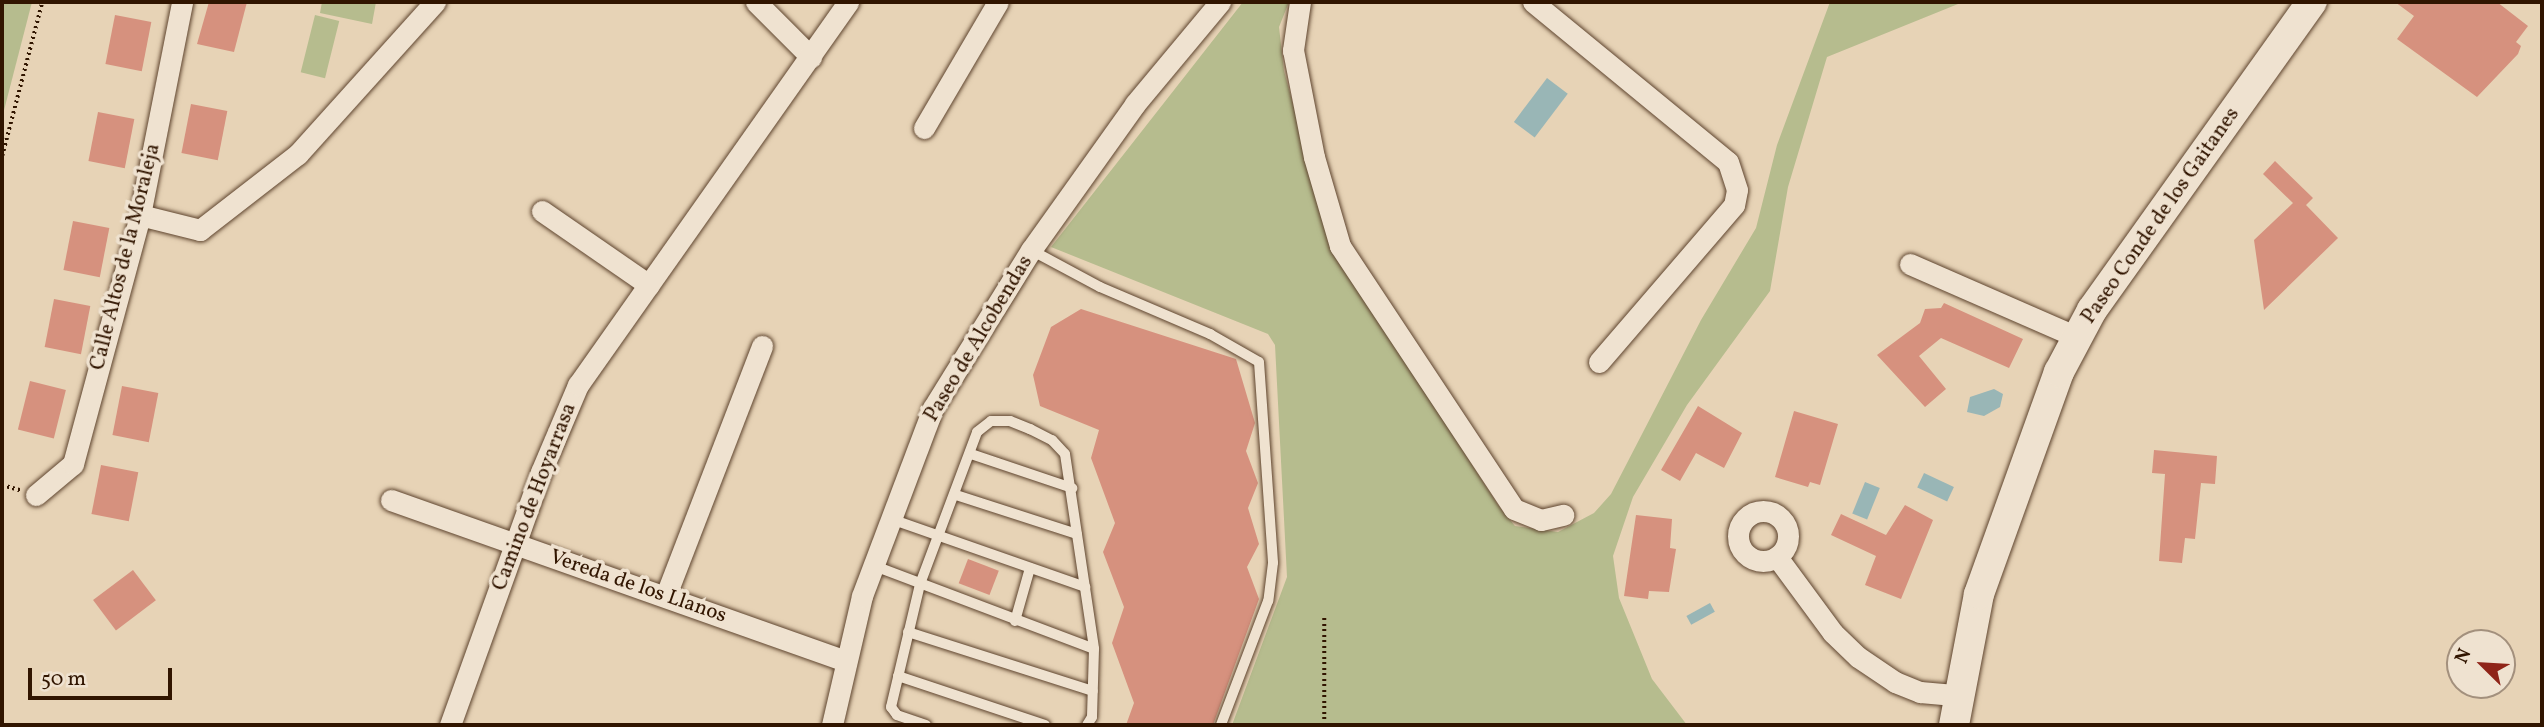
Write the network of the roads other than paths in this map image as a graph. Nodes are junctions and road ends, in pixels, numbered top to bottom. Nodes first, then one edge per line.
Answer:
1 (182, 2) edge
2 (435, 2) edge
3 (756, 2) edge
4 (848, 2) edge
5 (998, 2) edge
6 (1220, 2) edge
7 (1300, 2) edge
8 (1534, 2) edge
9 (2303, 5) edge
10 (811, 57) junction
11 (924, 128) dead end
12 (542, 211) dead end
13 (140, 215) junction
14 (1031, 250) junction
15 (1910, 264) dead end
16 (649, 285) junction
17 (2077, 337) junction
18 (762, 346) dead end
19 (1599, 362) dead end
20 (971, 454) junction
21 (1072, 488) junction
22 (36, 495) dead end
23 (956, 495) junction
24 (391, 500) dead end
25 (1563, 515) dead end
26 (891, 519) junction
27 (1077, 534) junction
28 (939, 536) junction
29 (515, 545) junction
30 (1777, 558) dead end
31 (872, 565) junction
32 (1030, 568) junction
33 (920, 584) junction
34 (1085, 587) junction
35 (666, 595) junction
36 (1015, 621) junction
37 (908, 632) junction
38 (1094, 649) junction
39 (845, 661) junction
40 (898, 676) junction
41 (1093, 691) junction
42 (1958, 695) junction
43 (450, 725) edge
44 (832, 725) edge
45 (926, 725) edge
46 (1045, 725) edge
47 (1087, 725) edge
48 (1221, 725) edge
49 (1954, 725) edge

1 - 13 street, Calle Altos de la Moraleja
2 - 13 street
3 - 10 street
4 - 10 street, Camino de Hoyarrasa
5 - 11 street
6 - 14 street, Paseo de Alcobendas
7 - 25 street
8 - 19 street
9 - 17 street, Paseo Conde de los Gaitanes
10 - 16 street, Camino de Hoyarrasa
12 - 16 street
13 - 22 street, Calle Altos de la Moraleja
14 - 26 street, Paseo de Alcobendas
14 - 48 lane
15 - 17 street
16 - 29 street, Camino de Hoyarrasa
17 - 42 street, Paseo Conde de los Gaitanes
18 - 35 street
20 - 21 lane
20 - 21 lane
20 - 23 lane
21 - 27 lane
23 - 27 lane
23 - 28 lane
24 - 29 street, Vereda de los Llanos
26 - 28 lane
26 - 31 street, Paseo de Alcobendas
27 - 34 lane
28 - 32 lane
28 - 33 lane
29 - 35 street, Vereda de los Llanos
29 - 43 street, Camino de Hoyarrasa
30 - 42 street
31 - 33 lane
31 - 39 street, Paseo de Alcobendas
32 - 34 lane
32 - 36 lane
33 - 36 lane
33 - 37 lane
34 - 38 lane
35 - 39 street, Vereda de los Llanos
36 - 38 lane
37 - 40 lane
37 - 41 lane
38 - 41 lane
39 - 44 street, Paseo de Alcobendas
40 - 45 lane
40 - 46 lane
41 - 47 lane
42 - 49 street, Paseo Conde de los Gaitanes

